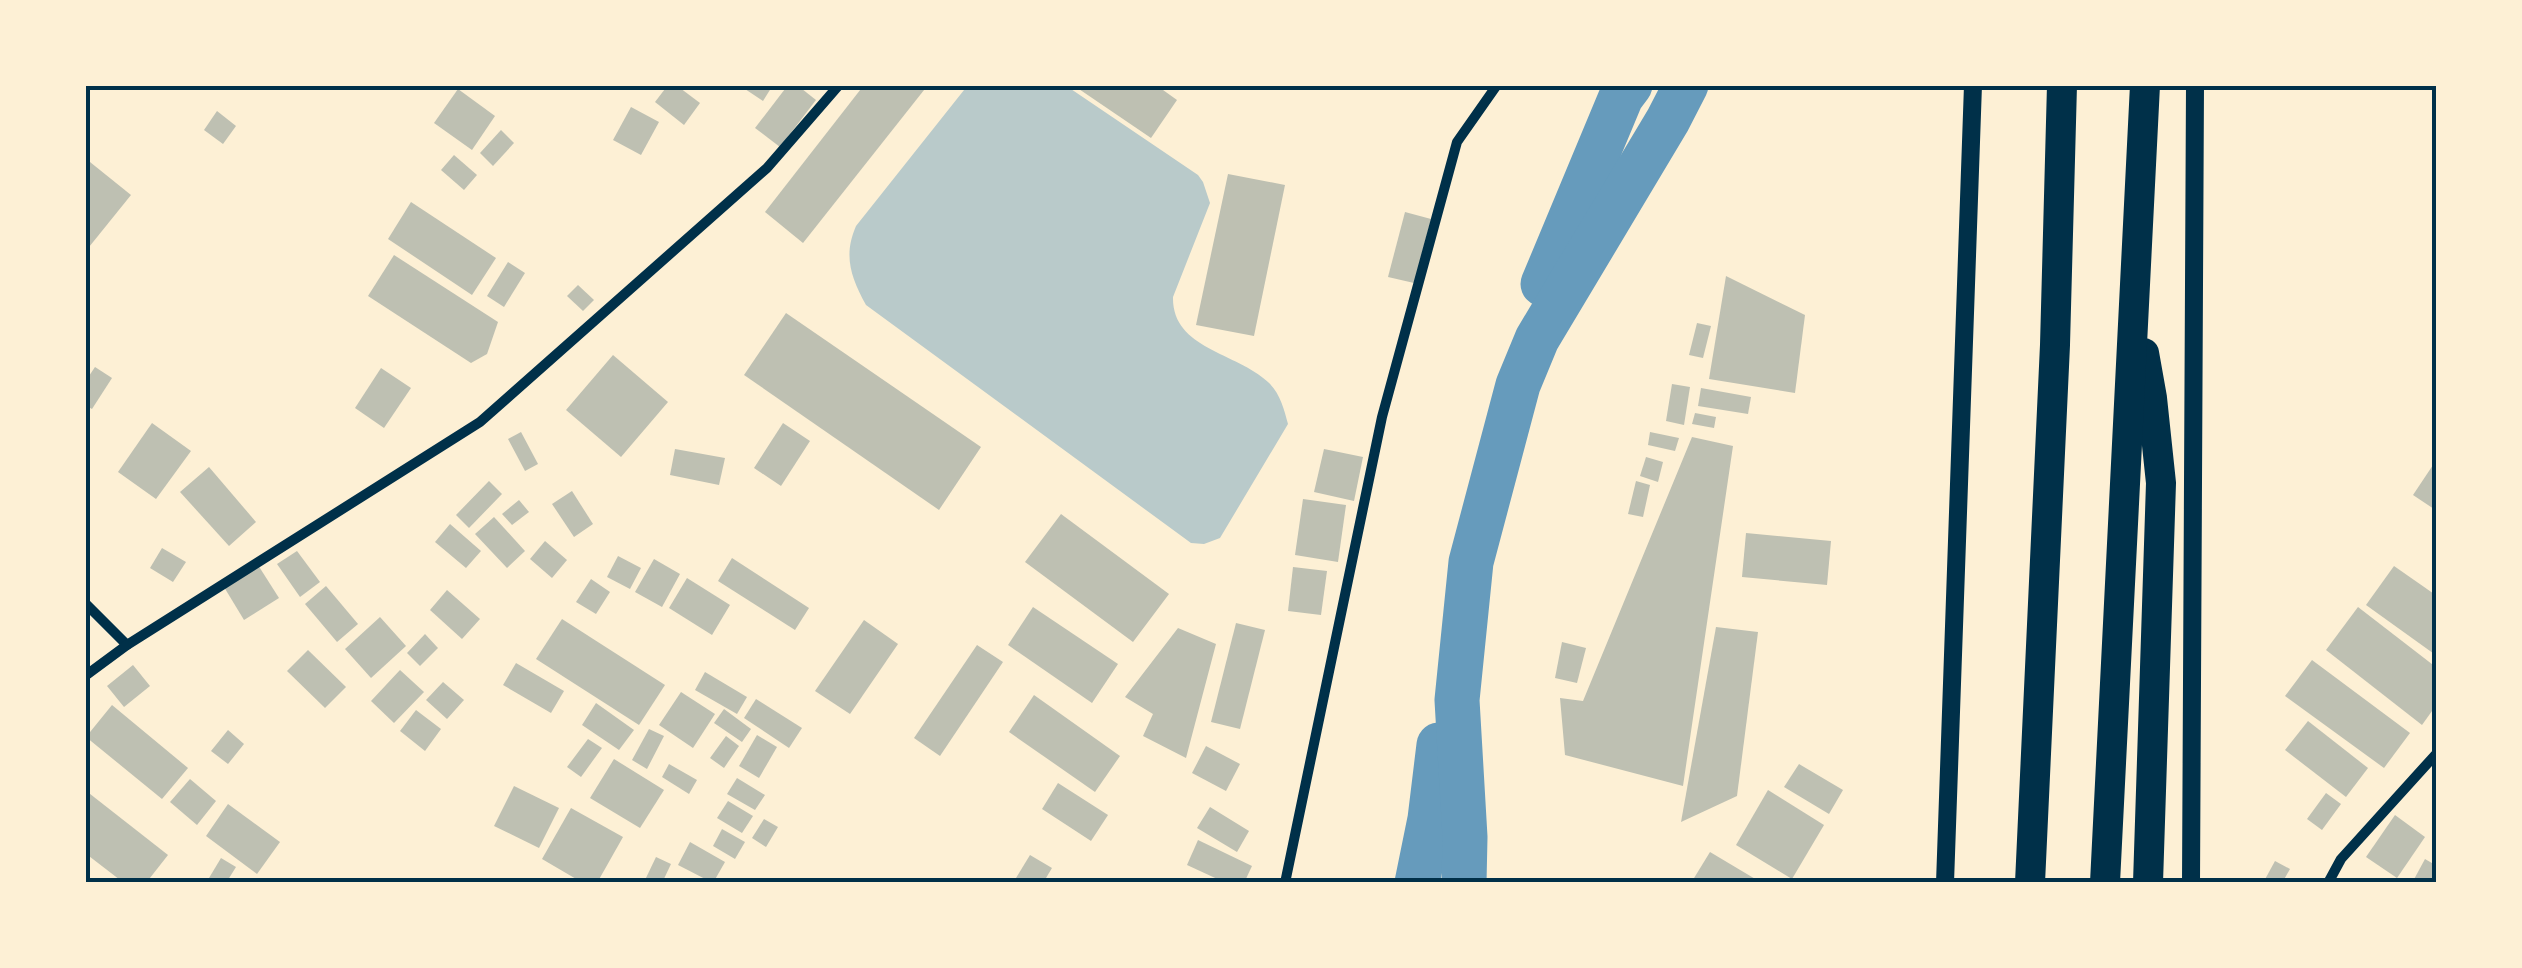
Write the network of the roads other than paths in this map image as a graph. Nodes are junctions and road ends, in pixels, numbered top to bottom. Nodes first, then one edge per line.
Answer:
1 (840, 85) edge
2 (1498, 85) edge
3 (2062, 85) edge
4 (2145, 85) edge
5 (2195, 85) edge
6 (1972, 92) edge
7 (2134, 301) junction
8 (85, 603) edge
9 (127, 645) junction
10 (85, 676) edge
11 (2437, 753) edge
12 (1285, 883) edge
13 (1945, 883) edge
14 (2030, 883) edge
15 (2105, 883) edge
16 (2148, 883) edge
17 (2191, 883) edge
18 (2328, 883) edge

1 - 9 street
2 - 12 street
3 - 14 highway
4 - 7 highway
5 - 17 street
6 - 13 street
7 - 15 highway
7 - 16 highway
8 - 9 street
9 - 10 street
11 - 18 street

